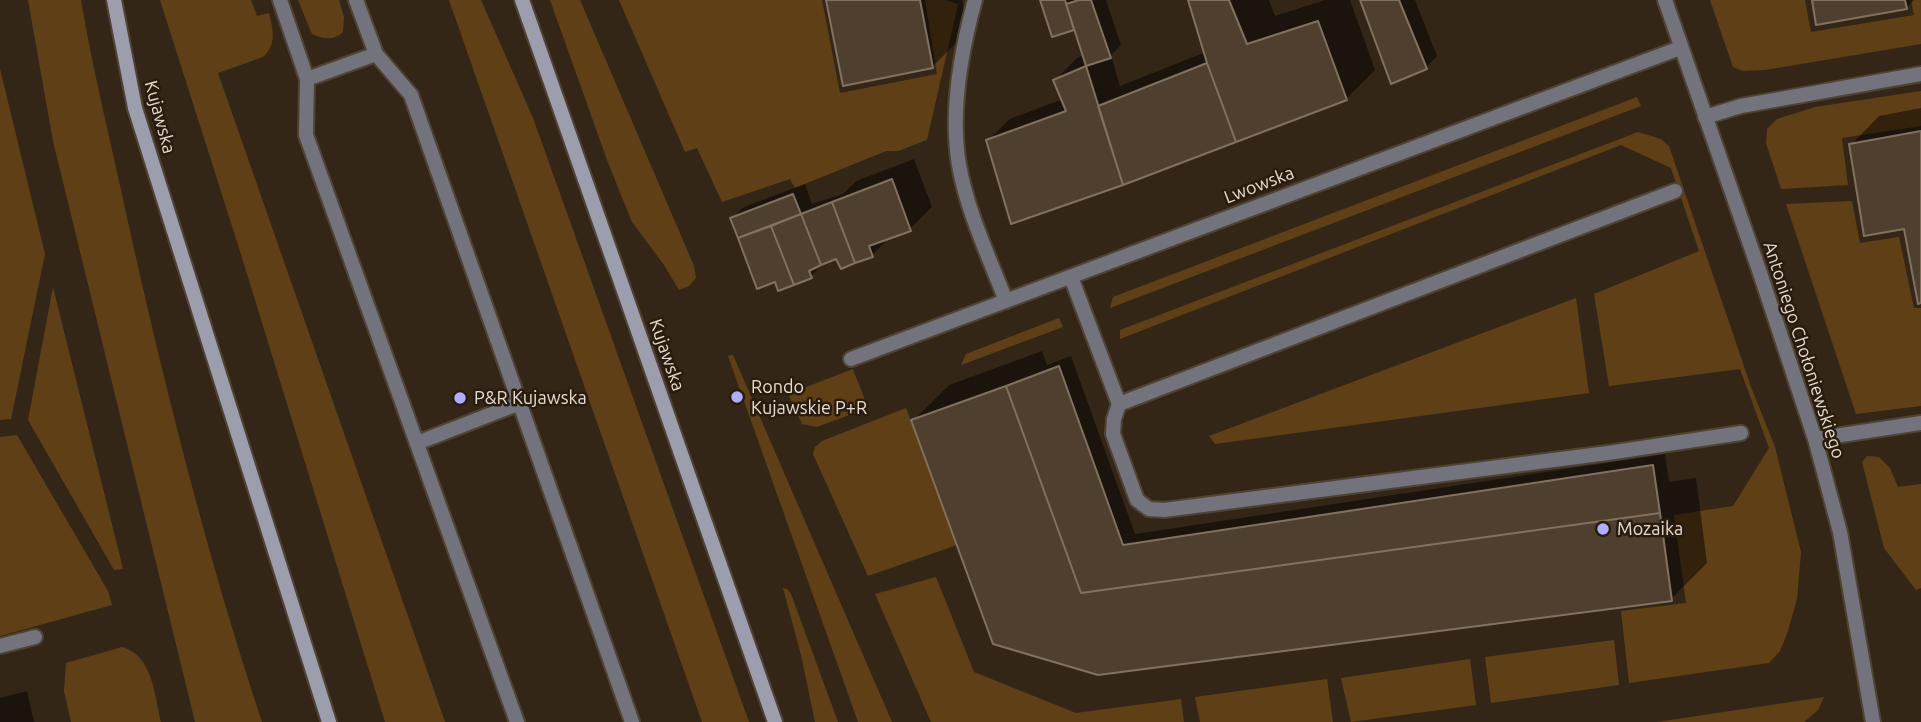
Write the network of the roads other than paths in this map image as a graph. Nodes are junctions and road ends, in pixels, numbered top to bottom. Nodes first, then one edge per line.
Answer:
1 (114, 0) edge
2 (280, 0) edge
3 (356, 0) edge
4 (522, 0) edge
5 (975, 0) edge
6 (1665, 0) edge
7 (1680, 48) junction
8 (376, 54) junction
9 (1921, 74) edge
10 (307, 79) junction
11 (1704, 117) junction
12 (1675, 191) dead end
13 (1071, 277) junction
14 (1006, 301) junction
15 (851, 359) dead end
16 (520, 403) junction
17 (1119, 404) junction
18 (1921, 423) edge
19 (1741, 433) dead end
20 (1815, 439) junction
21 (417, 443) junction
22 (34, 637) dead end
23 (0, 646) edge
24 (329, 722) edge
25 (517, 722) edge
26 (632, 722) edge
27 (775, 722) edge
28 (1873, 722) edge

1 - 24 main road, Kujawska
2 - 10 street
3 - 8 street
4 - 27 main road, Kujawska
5 - 14 street
6 - 7 street, Antoniego Chołoniewskiego
7 - 11 street, Antoniego Chołoniewskiego
7 - 13 street, Lwowska
8 - 10 street
8 - 16 street
9 - 11 street
10 - 21 street
11 - 20 street, Antoniego Chołoniewskiego
12 - 17 street
13 - 14 street, Lwowska
13 - 17 street
14 - 15 street, Lwowska
16 - 21 street
16 - 26 street
17 - 19 street
18 - 20 street
20 - 28 street, Antoniego Chołoniewskiego
21 - 25 street
22 - 23 street

